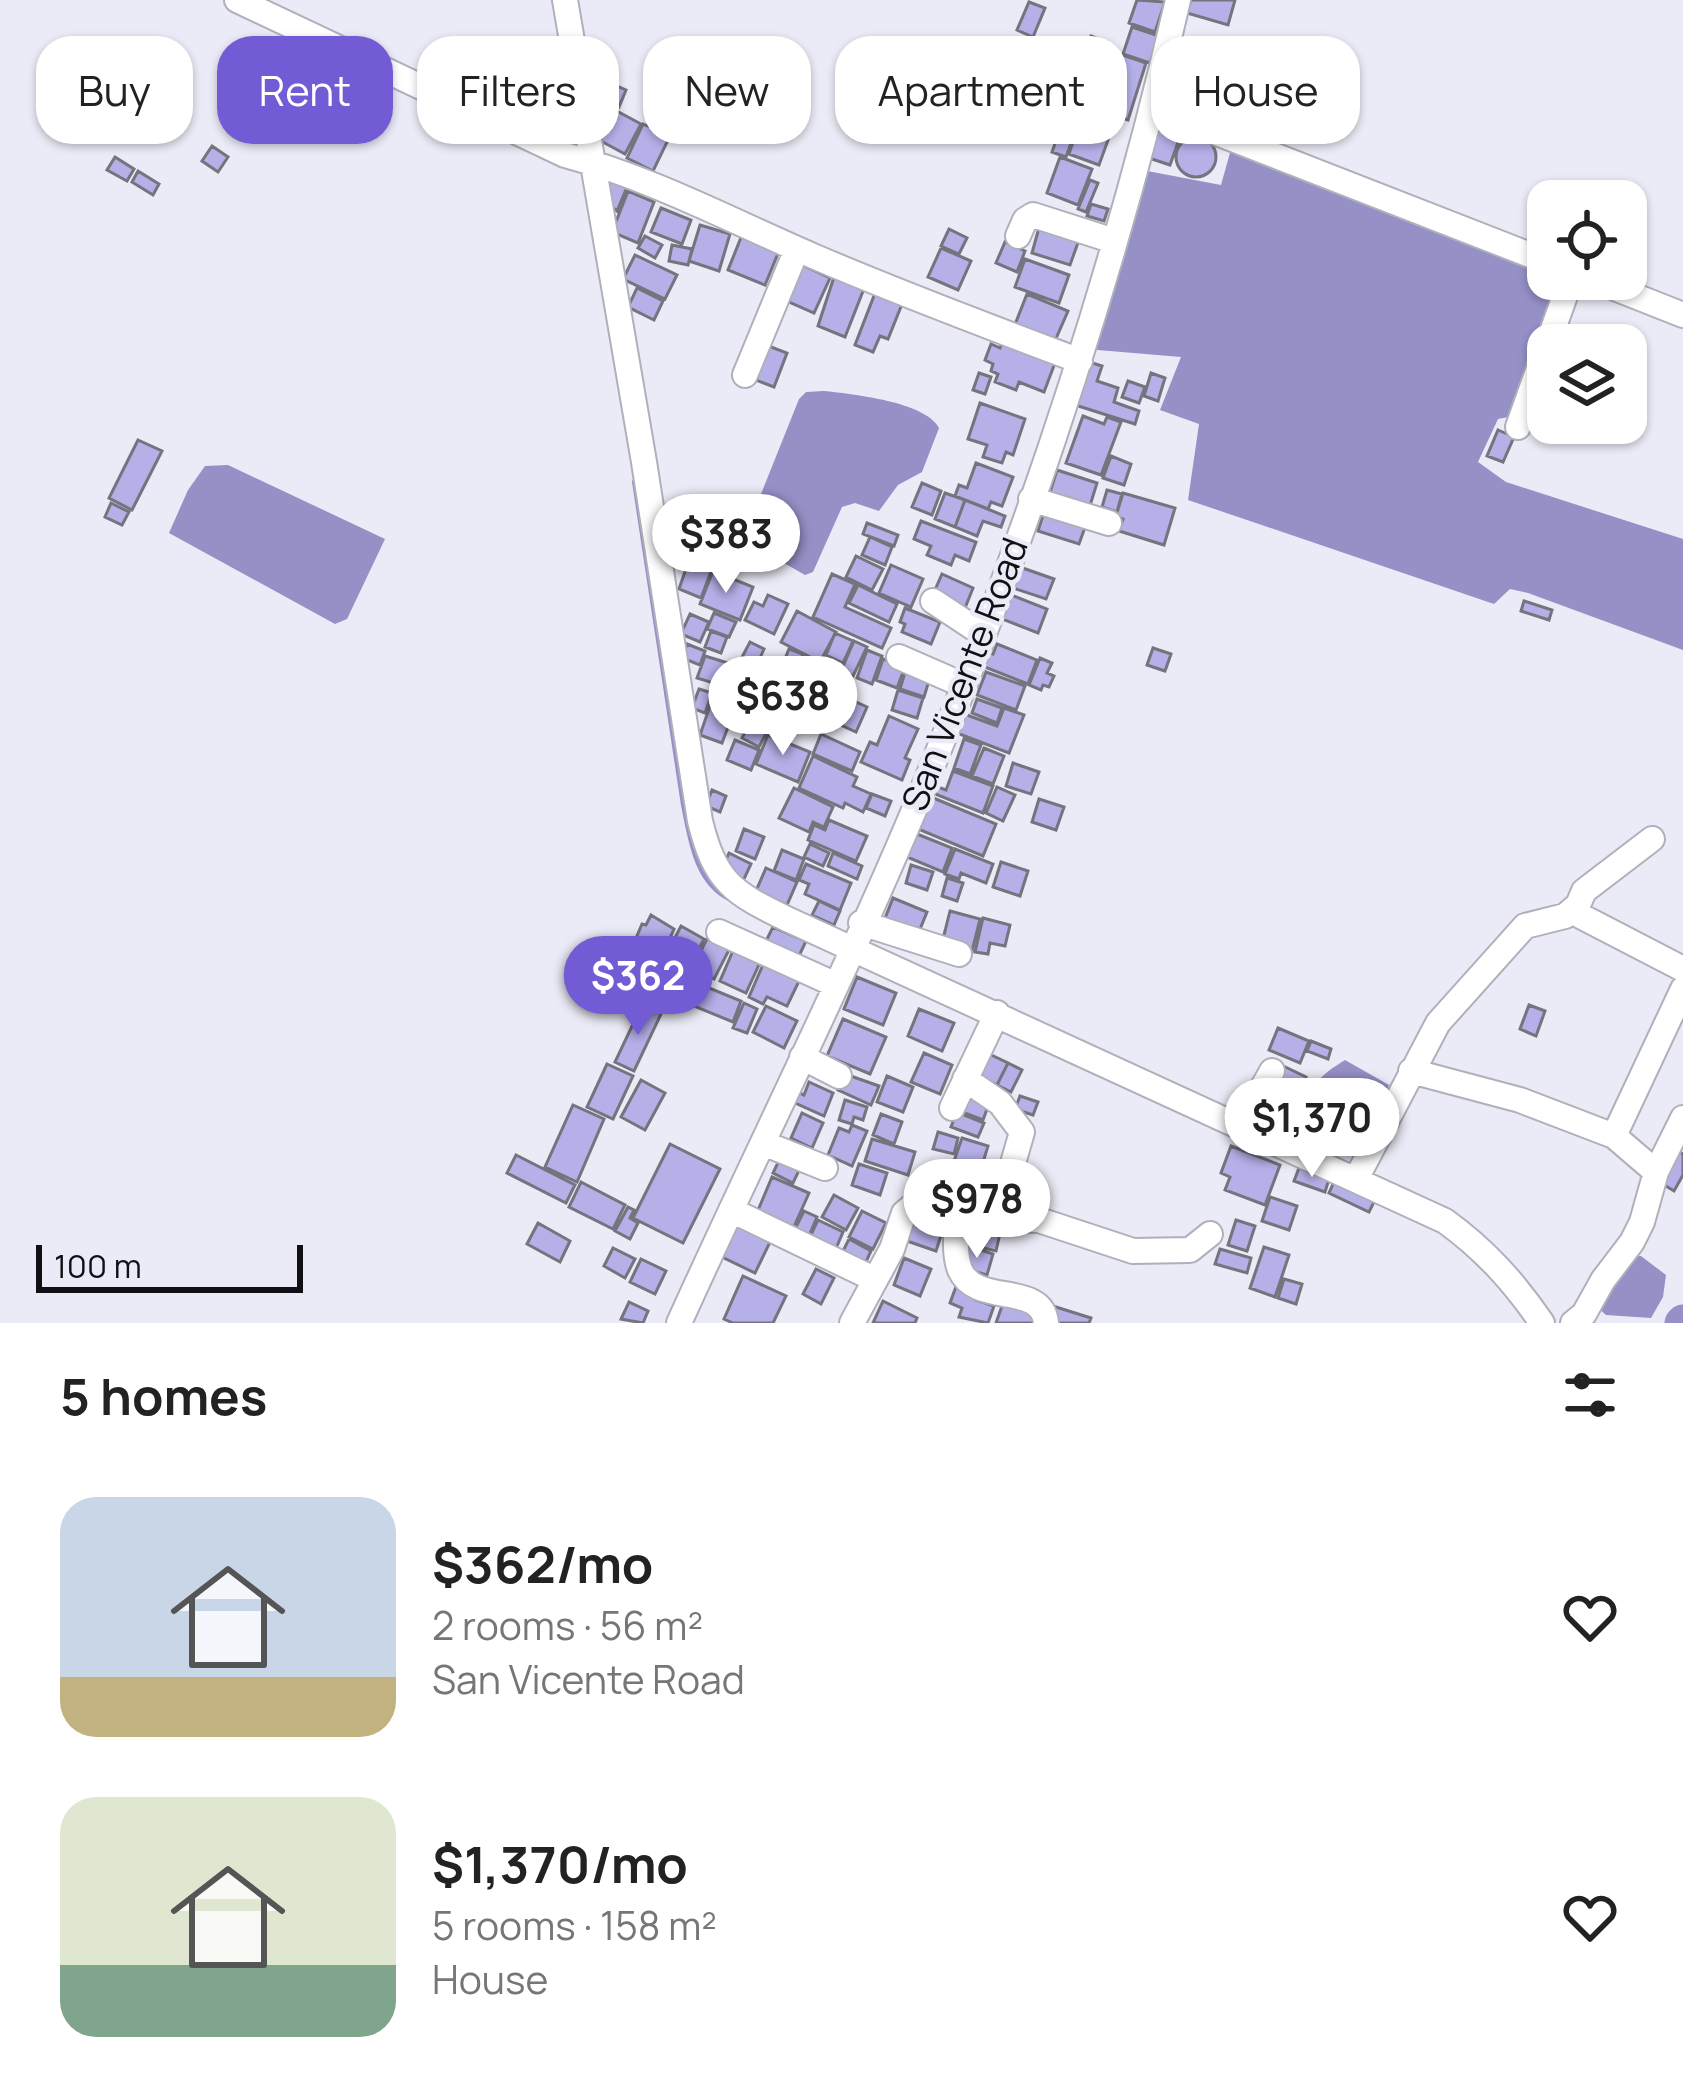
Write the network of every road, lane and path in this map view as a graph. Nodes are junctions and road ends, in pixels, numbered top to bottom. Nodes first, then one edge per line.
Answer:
1 (237, 0) edge
2 (565, 0) edge
3 (1178, 0) edge
4 (1170, 36) edge
5 (1151, 115) edge
6 (1245, 144) edge
7 (594, 162) junction
8 (1018, 236) dead end
9 (1114, 241) junction
10 (797, 249) junction
11 (1527, 254) edge
12 (1563, 300) edge
13 (1645, 300) edge
14 (1683, 315) edge
15 (1080, 361) junction
16 (746, 375) dead end
17 (1518, 427) dead end
18 (1031, 499) junction
19 (1109, 523) dead end
20 (934, 601) dead end
21 (982, 634) junction
22 (898, 657) dead end
23 (963, 686) junction
24 (1652, 838) dead end
25 (1571, 911) junction
26 (719, 932) dead end
27 (856, 934) junction
28 (958, 954) dead end
29 (1683, 969) edge
30 (834, 984) junction
31 (1683, 989) edge
32 (997, 1012) junction
33 (802, 1058) junction
34 (1272, 1071) dead end
35 (1411, 1071) junction
36 (839, 1076) dead end
37 (965, 1079) junction
38 (952, 1108) dead end
39 (1683, 1118) edge
40 (1241, 1126) junction
41 (1614, 1136) junction
42 (763, 1143) junction
43 (825, 1168) dead end
44 (1656, 1172) junction
45 (1356, 1179) junction
46 (731, 1210) junction
47 (958, 1210) junction
48 (997, 1219) junction
49 (1210, 1234) dead end
50 (874, 1279) junction
51 (679, 1323) edge
52 (852, 1323) edge
53 (1046, 1323) edge
54 (1542, 1323) edge
55 (1573, 1323) edge

1 - 7 street
2 - 7 street
3 - 4 street, San Vicente Road
5 - 9 street, San Vicente Road
6 - 11 street
7 - 10 street
7 - 27 street
8 - 9 street
9 - 15 street, San Vicente Road
10 - 15 street
10 - 16 street
12 - 17 street
13 - 14 street
15 - 18 street, San Vicente Road
18 - 19 street
18 - 21 street, San Vicente Road
20 - 21 street
21 - 23 street, San Vicente Road
22 - 23 street
23 - 27 street, San Vicente Road
24 - 25 street
25 - 29 street
25 - 35 street
26 - 30 street
27 - 28 street
27 - 30 street, San Vicente Road
27 - 32 street
30 - 33 street, San Vicente Road
31 - 41 street
32 - 37 street
32 - 40 street
33 - 36 street
33 - 42 street, San Vicente Road
34 - 40 street
35 - 41 street
35 - 45 street
37 - 38 street
37 - 48 street
39 - 44 street
40 - 45 street
41 - 44 street
42 - 43 street
42 - 46 street, San Vicente Road
44 - 55 street
45 - 54 street
46 - 50 street
46 - 51 street, San Vicente Road
47 - 48 street
47 - 50 street
47 - 53 street
48 - 49 street
50 - 52 street

